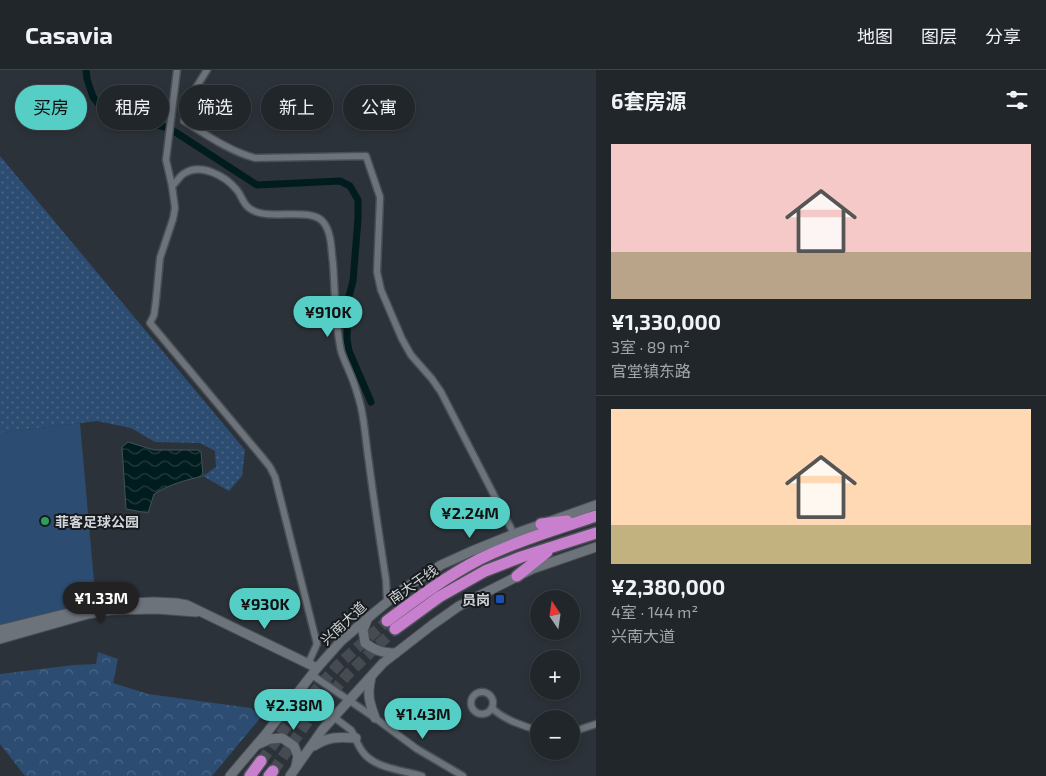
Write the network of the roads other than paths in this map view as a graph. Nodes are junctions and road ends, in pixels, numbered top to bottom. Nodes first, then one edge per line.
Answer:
1 (177, 70) edge
2 (207, 70) edge
3 (172, 186) junction
4 (596, 505) edge
5 (592, 518) edge
6 (541, 524) junction
7 (596, 533) edge
8 (514, 534) junction
9 (554, 546) junction
10 (596, 547) edge
11 (517, 576) junction
12 (388, 601) junction
13 (203, 613) junction
14 (368, 618) junction
15 (0, 630) edge
16 (0, 639) edge
17 (396, 653) junction
18 (312, 669) junction
19 (371, 676) junction
20 (299, 691) junction
21 (349, 700) junction
22 (492, 708) dead end
23 (334, 717) junction
24 (375, 718) junction
25 (596, 724) edge
26 (530, 728) edge
27 (580, 729) edge
28 (356, 738) junction
29 (256, 745) junction
30 (308, 750) junction
31 (261, 761) tunnel mouth
32 (292, 772) edge
33 (230, 776) edge
34 (250, 776) edge
35 (422, 776) edge
36 (462, 776) edge

1 - 3 street
2 - 8 street
3 - 12 street
3 - 18 street
4 - 6 main road, 兴南大道
5 - 6 highway
5 - 9 highway, 南大干线
6 - 8 main road, 兴南大道
7 - 9 highway, 南大干线
8 - 12 main road, 兴南大道
9 - 11 highway
10 - 11 main road
11 - 17 main road
12 - 14 main road, 兴南大道
13 - 15 main road
13 - 16 main road
13 - 18 main road
14 - 17 main road
14 - 18 main road, 兴南大道
17 - 19 main road
18 - 20 main road, 兴南大道
18 - 21 street
19 - 21 main road
19 - 24 main road
20 - 23 street
20 - 29 main road, 兴南大道
21 - 23 main road
21 - 24 street
22 - 26 street
23 - 28 street
23 - 30 main road
24 - 36 street
25 - 27 street
28 - 30 main road
28 - 35 street
29 - 32 main road
29 - 33 main road, 兴南大道
30 - 32 main road
31 - 34 highway

